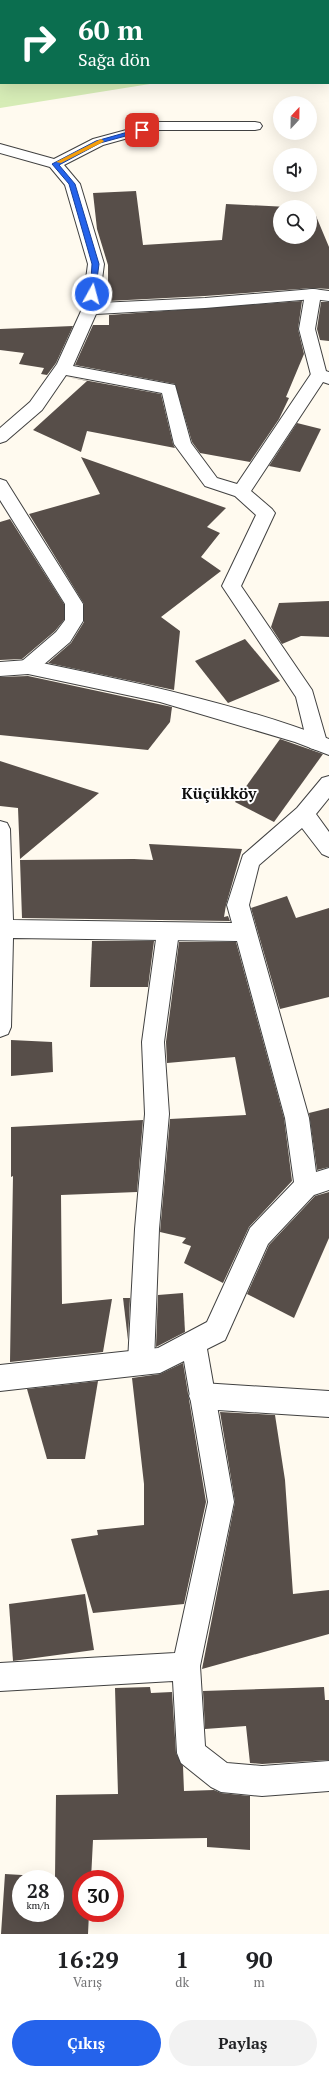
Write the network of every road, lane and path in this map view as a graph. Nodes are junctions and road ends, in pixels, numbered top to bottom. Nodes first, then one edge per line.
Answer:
1 (255, 126) dead end
2 (0, 148) edge
3 (55, 164) junction
4 (321, 295) edge
5 (90, 309) junction
6 (62, 369) junction
7 (324, 376) edge
8 (0, 437) edge
9 (0, 485) edge
10 (241, 492) junction
11 (28, 667) junction
12 (0, 669) edge
13 (323, 744) edge
14 (329, 784) edge
15 (304, 814) junction
16 (0, 829) edge
17 (329, 848) edge
18 (1, 929) edge
19 (168, 932) junction
20 (245, 932) junction
21 (0, 1027) edge
22 (318, 1183) edge
23 (193, 1343) junction
24 (141, 1362) junction
25 (0, 1378) edge
26 (202, 1396) junction
27 (329, 1404) edge
28 (186, 1666) junction
29 (0, 1676) edge
30 (329, 1776) edge

1 - 3 street
2 - 3 street
3 - 5 street
4 - 5 street
4 - 7 street
5 - 6 street
6 - 8 street
6 - 10 street
7 - 10 street
9 - 11 street
10 - 13 street
11 - 12 street
11 - 13 street
14 - 15 street
15 - 17 street
15 - 20 street
16 - 18 street
18 - 19 street
18 - 21 street
19 - 20 street
19 - 24 street
20 - 22 street
22 - 23 street
23 - 24 street
23 - 26 street
24 - 25 street
26 - 27 street
26 - 28 street
28 - 29 street
28 - 30 street

